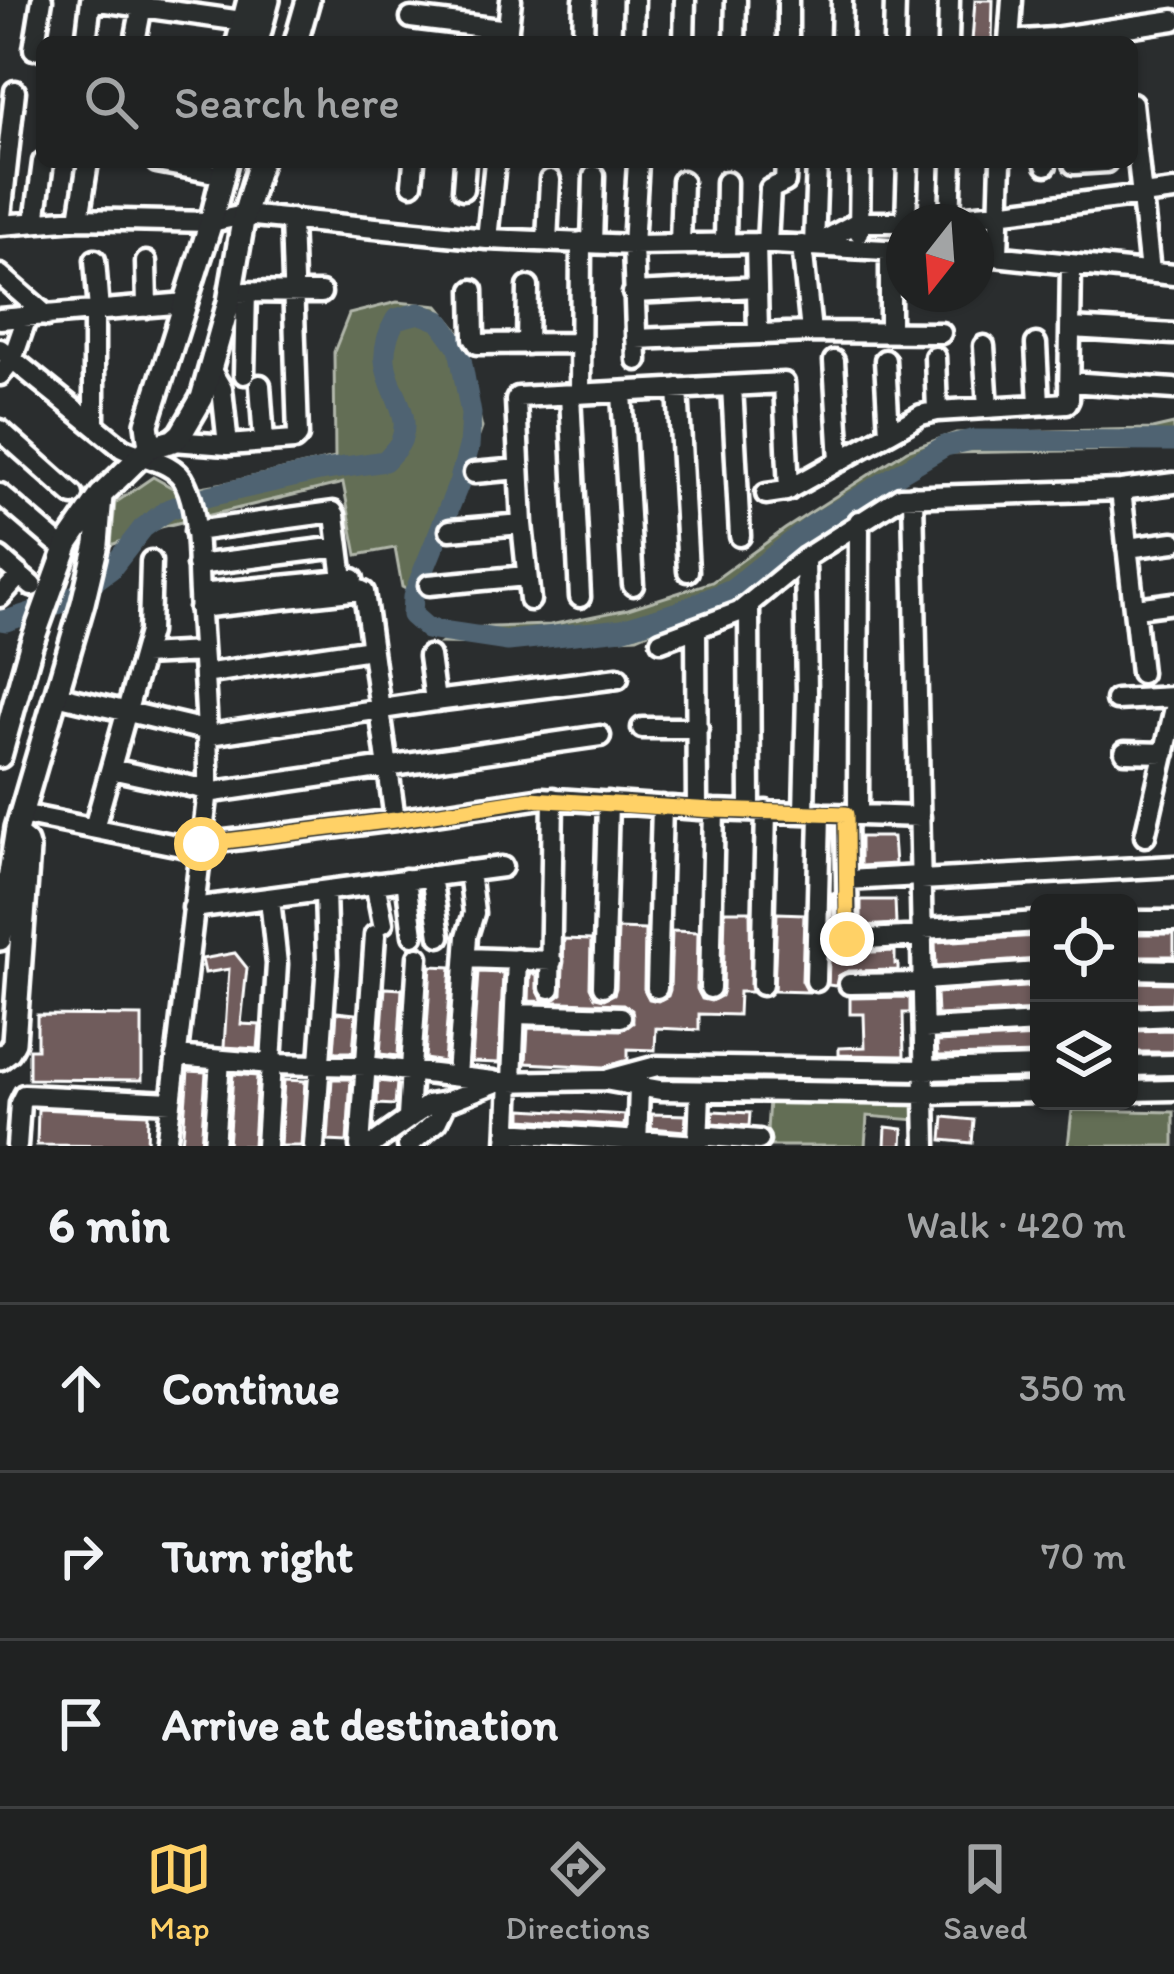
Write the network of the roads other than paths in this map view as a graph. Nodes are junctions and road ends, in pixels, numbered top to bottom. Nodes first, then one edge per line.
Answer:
1 (42, 0) edge
2 (92, 0) edge
3 (268, 0) edge
4 (308, 0) edge
5 (320, 0) edge
6 (511, 0) edge
7 (584, 0) edge
8 (634, 0) edge
9 (685, 0) edge
10 (736, 0) edge
11 (788, 0) edge
12 (842, 0) edge
13 (895, 0) edge
14 (949, 0) edge
15 (1012, 0) edge
16 (142, 3) edge
17 (411, 18) dead end
18 (1174, 20) edge
19 (243, 21) edge
20 (36, 36) edge
21 (87, 36) edge
22 (136, 36) edge
23 (259, 36) edge
24 (298, 36) edge
25 (310, 36) edge
26 (507, 36) edge
27 (584, 36) edge
28 (633, 36) edge
29 (684, 36) edge
30 (735, 36) edge
31 (788, 36) edge
32 (841, 36) edge
33 (894, 36) edge
34 (948, 36) edge
35 (1009, 36) edge
36 (1109, 36) edge
37 (36, 37) edge
38 (34, 49) dead end
39 (15, 91) dead end
40 (42, 168) edge
41 (87, 168) edge
42 (216, 168) edge
43 (258, 168) edge
44 (272, 168) edge
45 (413, 168) edge
46 (465, 168) edge
47 (494, 168) edge
48 (638, 168) edge
49 (786, 168) edge
50 (816, 168) edge
51 (860, 168) edge
52 (908, 168) edge
53 (952, 168) edge
54 (1001, 168) edge
55 (1137, 168) edge
56 (594, 176) dead end
57 (550, 180) dead end
58 (682, 181) dead end
59 (726, 182) dead end
60 (412, 184) dead end
61 (253, 188) junction
62 (463, 189) dead end
63 (1174, 191) edge
64 (1143, 196) junction
65 (907, 204) edge
66 (951, 204) edge
67 (998, 213) junction
68 (994, 214) edge
69 (244, 215) junction
70 (79, 219) junction
71 (291, 220) junction
72 (34, 222) junction
73 (211, 222) junction
74 (858, 222) junction
75 (886, 222) edge
76 (0, 225) edge
77 (488, 239) junction
78 (548, 241) junction
79 (587, 242) junction
80 (725, 243) junction
81 (762, 243) junction
82 (680, 244) junction
83 (633, 245) junction
84 (808, 245) junction
85 (859, 249) junction
86 (886, 249) edge
87 (994, 255) edge
88 (998, 255) junction
89 (95, 260) dead end
90 (146, 262) dead end
91 (1071, 263) junction
92 (1150, 272) junction
93 (0, 275) edge
94 (1174, 275) edge
95 (528, 287) dead end
96 (757, 287) junction
97 (473, 290) dead end
98 (238, 292) junction
99 (294, 292) junction
100 (321, 293) dead end
101 (633, 293) junction
102 (186, 303) junction
103 (147, 307) junction
104 (97, 311) junction
105 (892, 312) edge
106 (37, 316) junction
107 (0, 319) edge
108 (1071, 328) junction
109 (811, 332) junction
110 (890, 332) junction
111 (758, 333) junction
112 (940, 333) dead end
113 (1174, 334) edge
114 (637, 339) junction
115 (527, 344) junction
116 (580, 344) junction
117 (1036, 344) dead end
118 (984, 346) dead end
119 (935, 357) dead end
120 (637, 360) dead end
121 (885, 360) dead end
122 (834, 361) dead end
123 (4, 362) edge
124 (210, 369) junction
125 (1070, 382) junction
126 (732, 386) junction
127 (678, 388) junction
128 (1174, 389) edge
129 (622, 393) junction
130 (575, 395) junction
131 (1039, 404) junction
132 (988, 408) junction
133 (937, 411) junction
134 (94, 425) junction
135 (0, 430) edge
136 (889, 433) junction
137 (173, 441) junction
138 (264, 441) junction
139 (228, 445) junction
140 (144, 452) junction
141 (840, 461) junction
142 (519, 469) junction
143 (474, 473) dead end
144 (1174, 483) edge
145 (789, 490) junction
146 (1121, 490) junction
147 (0, 494) edge
148 (766, 494) dead end
149 (73, 495) dead end
150 (101, 495) junction
151 (913, 496) junction
152 (263, 520) junction
153 (860, 521) junction
154 (522, 524) junction
155 (195, 527) junction
156 (450, 530) dead end
157 (740, 536) dead end
158 (56, 542) dead end
159 (1174, 542) edge
160 (339, 547) junction
161 (1127, 548) junction
162 (268, 556) junction
163 (0, 558) edge
164 (805, 558) junction
165 (152, 561) dead end
166 (197, 565) junction
167 (688, 571) dead end
168 (526, 576) junction
169 (429, 584) dead end
170 (633, 585) dead end
171 (271, 586) junction
172 (0, 597) edge
173 (580, 597) dead end
174 (530, 600) dead end
175 (199, 601) junction
176 (1174, 603) edge
177 (749, 606) junction
178 (1136, 608) junction
179 (696, 628) junction
180 (661, 640) dead end
181 (371, 649) junction
182 (202, 652) junction
183 (143, 655) junction
184 (429, 656) dead end
185 (1141, 673) dead end
186 (204, 674) junction
187 (618, 678) dead end
188 (56, 694) junction
189 (1174, 697) edge
190 (1116, 700) dead end
191 (435, 701) junction
192 (379, 709) junction
193 (127, 712) junction
194 (1174, 712) edge
195 (642, 728) dead end
196 (698, 728) junction
197 (209, 733) junction
198 (599, 736) dead end
199 (1125, 752) dead end
200 (1165, 753) junction
201 (0, 756) edge
202 (388, 769) junction
203 (111, 770) junction
204 (207, 792) junction
205 (553, 799) junction
206 (608, 802) junction
207 (662, 806) junction
208 (706, 809) junction
209 (758, 811) junction
210 (812, 813) junction
211 (852, 814) junction
212 (920, 817) junction
213 (395, 820) junction
214 (13, 826) edge
215 (94, 828) junction
216 (1145, 836) dead end
217 (201, 847) junction
218 (1174, 866) edge
219 (502, 867) dead end
220 (470, 872) junction
221 (431, 876) junction
222 (920, 878) junction
223 (406, 879) junction
224 (847, 880) junction
225 (375, 883) junction
226 (325, 891) junction
227 (270, 898) junction
228 (194, 908) junction
229 (1138, 920) edge
230 (1174, 921) edge
231 (1030, 923) edge
232 (923, 932) junction
233 (413, 935) dead end
234 (440, 936) dead end
235 (0, 940) edge
236 (418, 957) dead end
237 (466, 958) junction
238 (517, 959) junction
239 (551, 961) junction
240 (1138, 969) edge
241 (1174, 970) edge
242 (1030, 973) edge
243 (816, 981) dead end
244 (924, 982) junction
245 (849, 984) dead end
246 (762, 985) dead end
247 (603, 986) dead end
248 (550, 988) dead end
249 (657, 988) dead end
250 (710, 988) dead end
251 (515, 1015) junction
252 (1174, 1016) edge
253 (621, 1017) dead end
254 (1138, 1018) edge
255 (1030, 1023) edge
256 (925, 1029) junction
257 (176, 1056) junction
258 (0, 1058) edge
259 (220, 1060) junction
260 (319, 1063) junction
261 (271, 1064) junction
262 (1174, 1065) edge
263 (366, 1066) junction
264 (1138, 1066) edge
265 (1030, 1067) edge
266 (411, 1070) junction
267 (926, 1070) junction
268 (457, 1076) junction
269 (604, 1080) junction
270 (507, 1081) junction
271 (639, 1087) junction
272 (1138, 1090) edge
273 (1174, 1090) edge
274 (700, 1091) junction
275 (1030, 1092) edge
276 (926, 1094) junction
277 (171, 1102) junction
278 (446, 1102) junction
279 (408, 1117) junction
280 (507, 1139) edge
281 (759, 1140) dead end
282 (698, 1142) edge
283 (637, 1144) edge
284 (17, 1146) edge
285 (166, 1146) edge
286 (214, 1146) edge
287 (266, 1146) edge
288 (314, 1146) edge
289 (360, 1146) edge
290 (370, 1146) edge
291 (407, 1146) edge
292 (926, 1146) edge

1 - 20 street
2 - 16 street
2 - 21 street
3 - 23 main road
4 - 24 main road
5 - 25 main road
6 - 26 street
7 - 27 street
8 - 28 street
9 - 29 street
10 - 30 street
11 - 31 street
12 - 32 street
13 - 33 street
14 - 34 street
15 - 35 street
16 - 19 street
16 - 22 street
17 - 26 street
18 - 36 street
37 - 38 street
39 - 76 street
40 - 72 street
41 - 70 street
42 - 73 main road
43 - 61 main road
44 - 61 main road
45 - 60 street
46 - 62 street
47 - 77 street
48 - 83 street
49 - 81 street
50 - 84 street
51 - 74 street
52 - 65 street
53 - 66 street
54 - 67 street
55 - 64 street
56 - 79 street
57 - 78 street
58 - 82 street
59 - 80 street
61 - 69 main road
63 - 64 street
64 - 67 street
64 - 92 street
67 - 68 street
67 - 88 street
69 - 71 street
69 - 73 street
69 - 98 main road
70 - 72 street
70 - 73 street
71 - 77 street
71 - 99 street
72 - 76 street
73 - 102 main road
74 - 75 street
74 - 84 street
74 - 85 street
77 - 78 street
78 - 79 street
79 - 83 street
79 - 116 street
80 - 81 street
80 - 82 street
81 - 84 street
81 - 96 street
82 - 83 street
83 - 101 street
84 - 85 street
84 - 109 street
85 - 86 street
87 - 88 street
88 - 91 street
89 - 104 street
90 - 103 street
91 - 92 street
91 - 108 street
92 - 94 street
93 - 106 street
95 - 115 street
96 - 101 street
96 - 111 street
97 - 115 street
98 - 99 street
98 - 124 main road
98 - 138 street
99 - 100 street
99 - 138 street
101 - 114 street
102 - 103 street
102 - 140 main road
103 - 104 street
104 - 106 street
104 - 134 street
105 - 110 street
106 - 107 street
106 - 123 street
108 - 113 street
108 - 125 street
109 - 110 street
109 - 111 street
110 - 112 street
111 - 114 street
114 - 120 street
115 - 116 street
116 - 130 street
117 - 131 street
118 - 132 street
119 - 133 street
121 - 136 street
122 - 141 street
123 - 134 street
124 - 137 main road
124 - 139 street
125 - 128 street
125 - 131 street
126 - 127 street
126 - 145 street
126 - 157 street
127 - 129 street
127 - 167 street
129 - 130 street
129 - 170 street
130 - 142 street
130 - 173 street
131 - 132 street
132 - 133 street
133 - 136 street
134 - 140 street
135 - 149 street
136 - 141 street
137 - 139 street
137 - 140 main road
138 - 139 street
140 - 150 main road
140 - 155 street
141 - 145 street
142 - 143 street
142 - 154 street
144 - 146 street
145 - 148 street
146 - 151 street
146 - 161 street
147 - 158 street
150 - 188 main road
150 - 201 main road
151 - 153 street
151 - 212 street
152 - 155 street
152 - 160 street
152 - 162 street
153 - 164 street
153 - 211 street
154 - 156 street
154 - 168 street
155 - 166 street
159 - 161 street
160 - 162 street
160 - 171 street
161 - 178 street
162 - 166 street
162 - 171 street
163 - 172 street
164 - 177 street
164 - 210 street
165 - 183 street
166 - 175 street
168 - 169 street
168 - 174 street
171 - 175 street
175 - 181 street
175 - 182 street
176 - 178 street
177 - 179 street
177 - 209 street
178 - 185 street
179 - 180 street
179 - 196 street
181 - 186 street
181 - 192 street
182 - 183 street
182 - 186 street
183 - 193 street
184 - 191 street
186 - 197 street
187 - 191 street
188 - 193 street
188 - 214 main road
189 - 190 street
191 - 192 street
192 - 197 street
192 - 202 street
193 - 197 street
193 - 203 street
194 - 200 street
195 - 196 street
196 - 208 street
197 - 204 street
198 - 202 street
199 - 200 street
200 - 216 street
202 - 204 street
202 - 213 street
203 - 204 street
203 - 215 street
204 - 217 street
205 - 206 street
205 - 213 street
205 - 239 street
206 - 207 street
206 - 247 street
207 - 208 street
207 - 249 street
208 - 209 street
208 - 250 street
209 - 210 street
209 - 246 street
210 - 211 street
210 - 243 street
211 - 212 street
211 - 224 street
212 - 222 street
213 - 217 street
214 - 215 street
214 - 235 main road
214 - 258 main road
215 - 217 street
217 - 228 street
218 - 222 street
219 - 220 street
220 - 221 street
220 - 237 street
221 - 223 street
221 - 234 street
222 - 224 street
222 - 232 street
223 - 225 street
223 - 233 street
224 - 232 street
225 - 226 street
225 - 263 street
226 - 227 street
226 - 260 street
227 - 228 street
227 - 261 street
228 - 257 street
229 - 230 street
231 - 232 street
232 - 244 street
236 - 266 street
237 - 238 street
237 - 268 street
238 - 239 street
238 - 251 street
239 - 248 street
240 - 241 street
242 - 244 street
244 - 245 street
244 - 256 street
251 - 253 street
251 - 270 street
252 - 254 street
255 - 256 street
256 - 267 street
257 - 259 street
257 - 277 street
259 - 261 street
259 - 286 street
260 - 261 street
260 - 263 street
260 - 288 street
261 - 287 street
262 - 264 street
263 - 266 street
263 - 289 street
265 - 267 street
266 - 268 street
266 - 279 street
267 - 269 street
267 - 276 street
268 - 270 street
269 - 270 street
269 - 271 street
270 - 278 street
270 - 280 street
271 - 274 street
271 - 283 street
272 - 273 street
274 - 276 street
274 - 282 street
275 - 276 street
276 - 292 street
277 - 284 street
277 - 285 street
278 - 279 street
278 - 291 street
279 - 290 street
280 - 283 street
281 - 282 street
282 - 283 street

